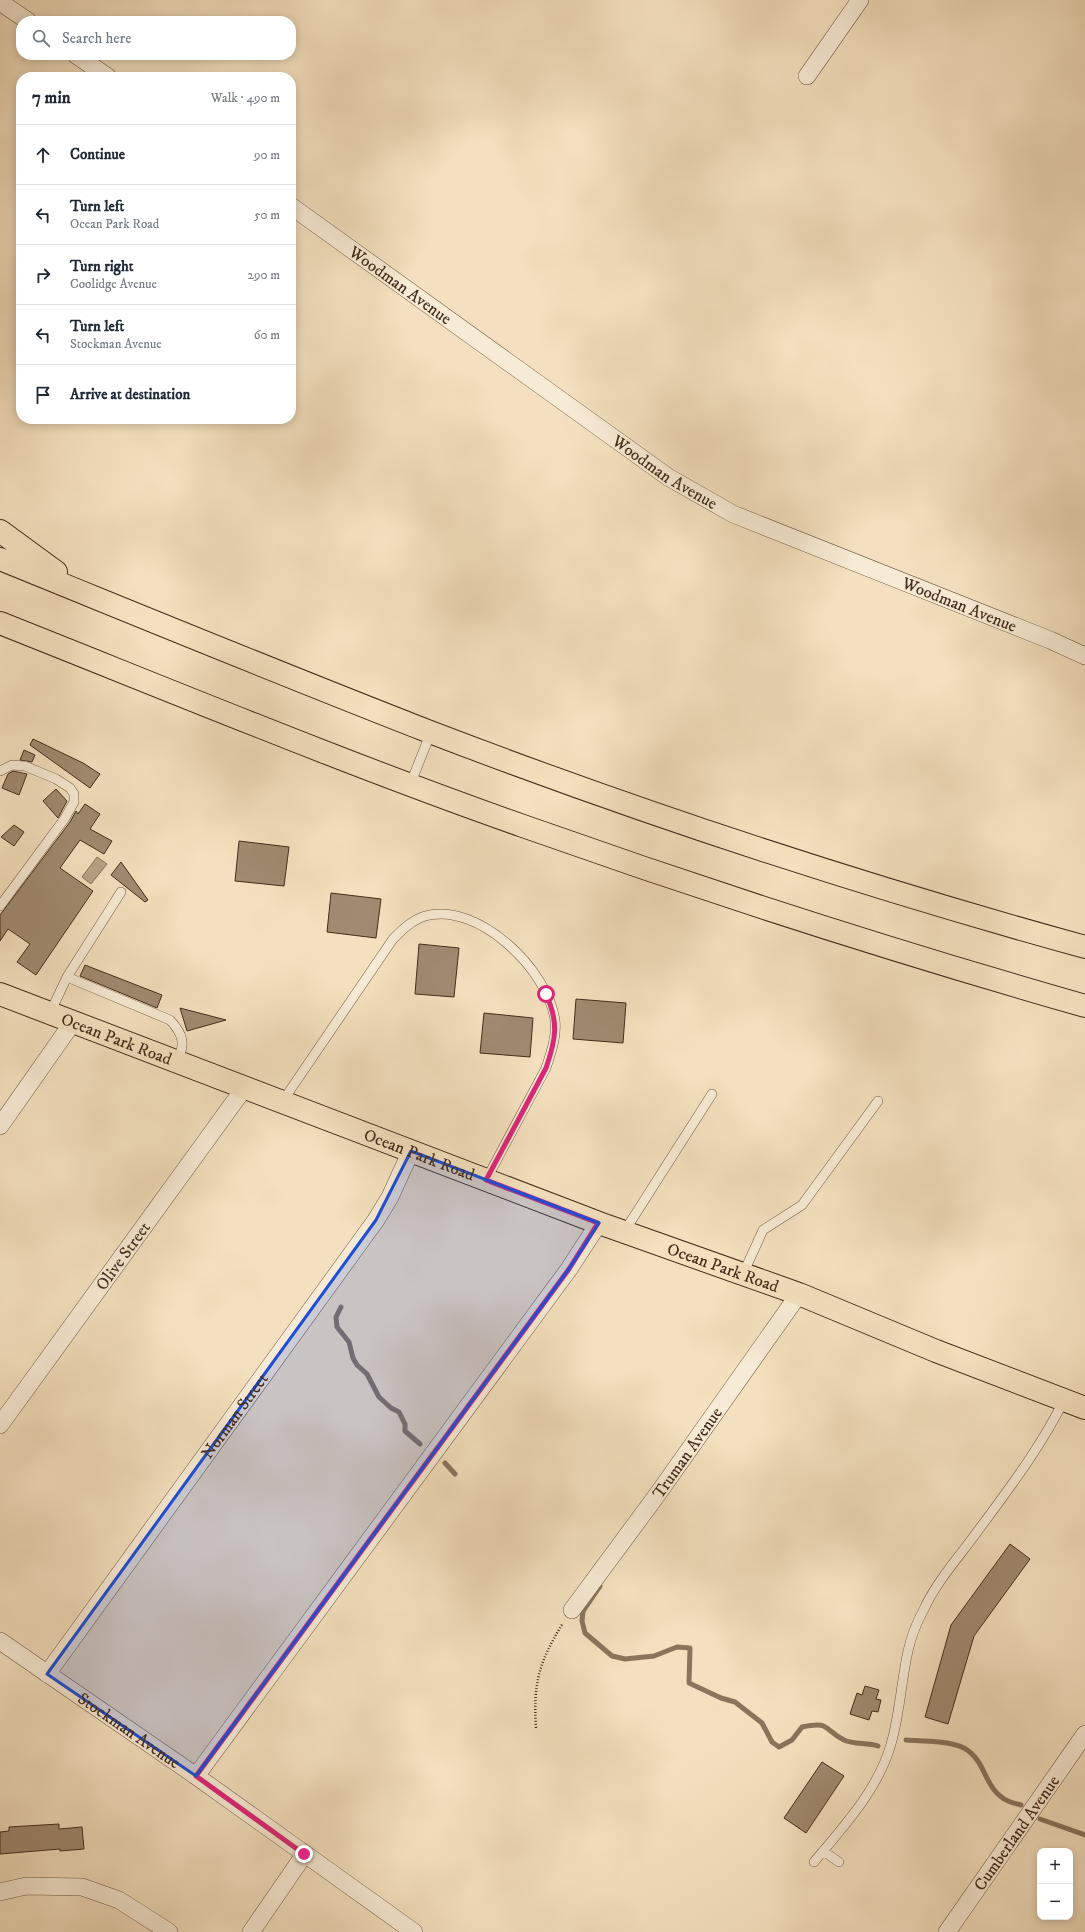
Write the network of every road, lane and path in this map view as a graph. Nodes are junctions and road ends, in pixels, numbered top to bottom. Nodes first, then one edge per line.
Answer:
1 (860, 0) edge
2 (0, 2) edge
3 (21, 16) edge
4 (83, 60) edge
5 (101, 72) edge
6 (807, 76) dead end
7 (296, 210) edge
8 (0, 531) edge
9 (0, 558) edge
10 (88, 595) junction
11 (0, 623) edge
12 (1085, 656) edge
13 (431, 732) junction
14 (0, 771) edge
15 (410, 785) junction
16 (120, 892) dead end
17 (0, 906) edge
18 (1085, 947) edge
19 (67, 977) junction
20 (0, 994) edge
21 (1085, 1006) edge
22 (50, 1013) junction
23 (73, 1022) junction
24 (177, 1061) junction
25 (245, 1087) junction
26 (712, 1094) dead end
27 (878, 1101) dead end
28 (282, 1102) junction
29 (0, 1126) edge
30 (411, 1151) junction
31 (486, 1180) junction
32 (598, 1223) junction
33 (624, 1232) junction
34 (743, 1274) junction
35 (799, 1294) junction
36 (1064, 1400) junction
37 (1085, 1408) edge
38 (0, 1425) edge
39 (572, 1610) joint
40 (0, 1641) edge
41 (47, 1674) junction
42 (536, 1728) dead end
43 (1085, 1734) edge
44 (196, 1776) junction
45 (824, 1851) junction
46 (304, 1854) junction
47 (814, 1862) dead end
48 (839, 1862) dead end
49 (0, 1892) edge
50 (169, 1932) edge
51 (251, 1932) edge
52 (414, 1932) edge
53 (947, 1932) edge

1 - 6 street
2 - 3 street
4 - 5 street
7 - 12 street, Woodman Avenue
8 - 10 main road
9 - 10 main road
10 - 13 main road
11 - 15 main road
13 - 15 lane
13 - 18 main road
14 - 17 lane
15 - 21 main road
16 - 19 lane
19 - 22 lane
19 - 24 lane
20 - 22 main road, Ocean Park Road
22 - 23 main road, Ocean Park Road
23 - 24 main road, Ocean Park Road
23 - 29 street
24 - 25 main road, Ocean Park Road
25 - 28 main road, Ocean Park Road
25 - 38 street, Olive Street
26 - 33 lane
27 - 34 lane
28 - 30 main road, Ocean Park Road
28 - 31 lane
30 - 31 main road, Ocean Park Road
30 - 41 street, Norman Street
31 - 32 main road, Ocean Park Road
32 - 33 main road, Ocean Park Road
32 - 44 street
33 - 34 main road, Ocean Park Road
34 - 35 main road, Ocean Park Road
35 - 36 main road, Ocean Park Road
35 - 39 street, Truman Avenue
36 - 37 main road, Ocean Park Road
36 - 45 lane
39 - 42 path
40 - 41 street, Stockman Avenue
41 - 44 street, Stockman Avenue
43 - 53 street, Cumberland Avenue
44 - 46 street, Stockman Avenue
45 - 47 lane
45 - 48 lane
46 - 51 street
46 - 52 street, Stockman Avenue
49 - 50 street

